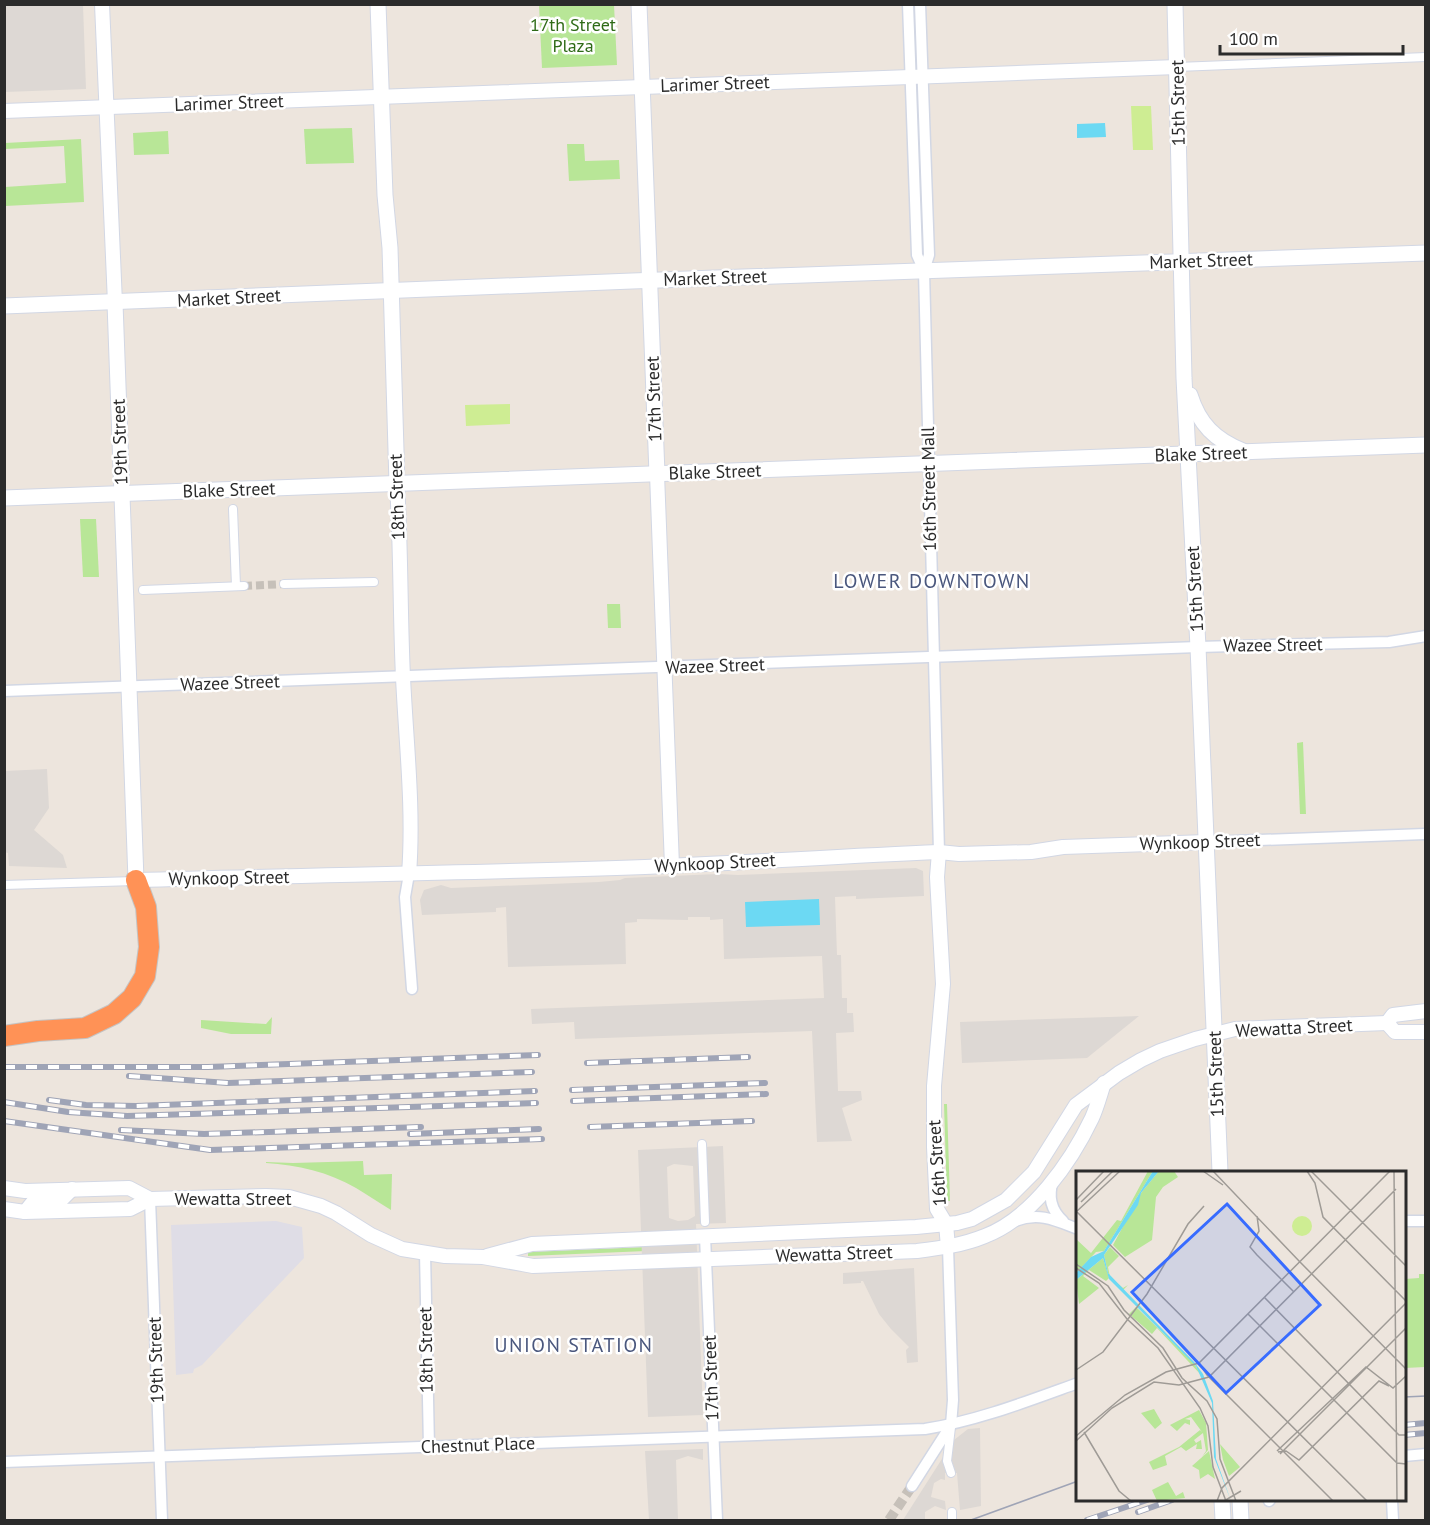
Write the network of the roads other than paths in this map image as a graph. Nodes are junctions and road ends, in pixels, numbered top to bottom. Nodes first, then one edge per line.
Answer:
1 (102, 4) edge
2 (378, 4) edge
3 (639, 4) edge
4 (908, 4) edge
5 (920, 4) edge
6 (1175, 4) edge
7 (1425, 57) edge
8 (1177, 67) junction
9 (917, 76) junction
10 (642, 87) junction
11 (381, 97) junction
12 (106, 108) junction
13 (4, 111) edge
14 (1425, 253) edge
15 (1181, 262) junction
16 (924, 271) junction
17 (650, 280) junction
18 (390, 290) junction
19 (114, 303) junction
20 (4, 306) edge
21 (1184, 378) junction
22 (1424, 441) edge
23 (1248, 453) junction
24 (1188, 455) junction
25 (928, 464) junction
26 (657, 474) junction
27 (397, 484) junction
28 (122, 494) junction
29 (4, 498) edge
30 (233, 509) dead end
31 (374, 582) dead end
32 (284, 584) tunnel mouth
33 (144, 590) dead end
34 (1425, 636) edge
35 (1198, 646) junction
36 (933, 657) junction
37 (665, 668) junction
38 (403, 677) junction
39 (129, 687) junction
40 (4, 691) edge
41 (1425, 834) edge
42 (1207, 842) junction
43 (939, 852) junction
44 (672, 866) junction
45 (409, 874) junction
46 (136, 880) junction
47 (4, 885) edge
48 (412, 989) dead end
49 (1425, 1011) edge
50 (1387, 1023) junction
51 (1425, 1032) edge
52 (1215, 1034) junction
53 (4, 1036) edge
54 (1104, 1083) junction
55 (702, 1144) dead end
56 (1220, 1171) edge
57 (1054, 1179) junction
58 (4, 1188) edge
59 (72, 1189) junction
60 (150, 1199) junction
61 (4, 1209) edge
62 (25, 1212) junction
63 (1406, 1221) edge
64 (1425, 1221) edge
65 (946, 1224) junction
66 (1006, 1224) junction
67 (1073, 1227) edge
68 (705, 1229) junction
69 (948, 1247) junction
70 (425, 1253) junction
71 (483, 1257) junction
72 (706, 1259) junction
73 (1076, 1383) edge
74 (951, 1425) junction
75 (713, 1437) junction
76 (429, 1447) junction
77 (1425, 1454) edge
78 (159, 1456) junction
79 (1406, 1456) edge
80 (4, 1462) edge
81 (951, 1473) dead end
82 (912, 1486) tunnel mouth
83 (1222, 1501) edge
84 (1240, 1501) edge
85 (1392, 1501) edge
86 (162, 1521) edge
87 (717, 1521) edge
88 (1223, 1521) edge
89 (1241, 1521) edge
90 (1393, 1521) edge

1 - 12 street, 19th Street
2 - 11 main road, 18th Street
3 - 10 main road, 17th Street
4 - 9 street, 16th Street Mall
5 - 9 street, 16th Street Mall
6 - 8 main road, 15th Street
7 - 8 street, Larimer Street
8 - 9 street, Larimer Street
8 - 15 main road, 15th Street
9 - 10 street, Larimer Street
9 - 16 street, 16th Street Mall
10 - 11 street, Larimer Street
10 - 17 main road, 17th Street
11 - 12 street, Larimer Street
11 - 18 main road, 18th Street
12 - 13 street, Larimer Street
12 - 19 street, 19th Street
14 - 15 main road, Market Street
15 - 16 main road, Market Street
15 - 21 main road, 15th Street
16 - 17 main road, Market Street
16 - 25 street, 16th Street Mall
17 - 18 main road, Market Street
17 - 26 main road, 17th Street
18 - 19 main road, Market Street
18 - 27 main road, 18th Street
19 - 20 main road, Market Street
19 - 28 main road, 19th Street
21 - 23 main road
21 - 24 main road, 15th Street
22 - 23 main road, Blake Street
23 - 24 main road, Blake Street
24 - 25 main road, Blake Street
24 - 35 main road, 15th Street
25 - 26 main road, Blake Street
25 - 36 street, 16th Street Mall
26 - 27 main road, Blake Street
26 - 37 street, 17th Street
27 - 28 main road, Blake Street
27 - 38 street, 18th Street
28 - 29 main road, Blake Street
28 - 39 main road, 19th Street
30 - 33 street
31 - 32 street
34 - 35 street, Wazee Street
35 - 36 street, Wazee Street
35 - 42 main road, 15th Street
36 - 37 street, Wazee Street
36 - 43 street, 16th Street Mall
37 - 38 street, Wazee Street
37 - 44 street, 17th Street
38 - 39 street, Wazee Street
38 - 45 street, 18th Street
39 - 40 street, Wazee Street
39 - 46 main road, 19th Street
41 - 42 street, Wynkoop Street
42 - 43 street, Wynkoop Street
42 - 52 main road, 15th Street
43 - 44 street, Wynkoop Street
43 - 65 street, 16th Street
44 - 45 street, Wynkoop Street
45 - 46 street, Wynkoop Street
45 - 48 street, 18th Street
46 - 47 street, Wynkoop Street
46 - 53 highway
49 - 50 street, Wewatta Street
50 - 51 street, Wewatta Street
50 - 52 street, Wewatta Street
52 - 54 street, Wewatta Street
52 - 56 main road, 15th Street
54 - 57 street, Wewatta Street
54 - 65 street, Wewatta Street
55 - 68 street, 17th Street
57 - 66 street, Wewatta Street
57 - 67 street
58 - 59 street, Wewatta Street
59 - 60 street, Wewatta Street
59 - 62 street
60 - 62 street, Wewatta Street
60 - 70 street, Wewatta Street
60 - 78 street, 19th Street
61 - 62 street, Wewatta Street
63 - 64 street
65 - 68 street, Wewatta Street
65 - 69 street, 16th Street
66 - 67 street
66 - 69 street, Wewatta Street
68 - 71 street, Wewatta Street
68 - 72 street, 17th Street
69 - 72 street, Wewatta Street
69 - 74 street, 16th Street
70 - 71 street, Wewatta Street
70 - 76 street, 18th Street
71 - 72 street, Wewatta Street
72 - 75 street, 17th Street
73 - 74 street, Chestnut Place
74 - 75 street, Chestnut Place
74 - 81 street, 16th Street
74 - 82 street
75 - 76 street, Chestnut Place
75 - 87 street, 17th Street
76 - 78 street, Chestnut Place
77 - 79 street
78 - 80 street, Chestnut Place
78 - 86 street, 19th Street
83 - 88 main road
84 - 89 main road
85 - 90 street

